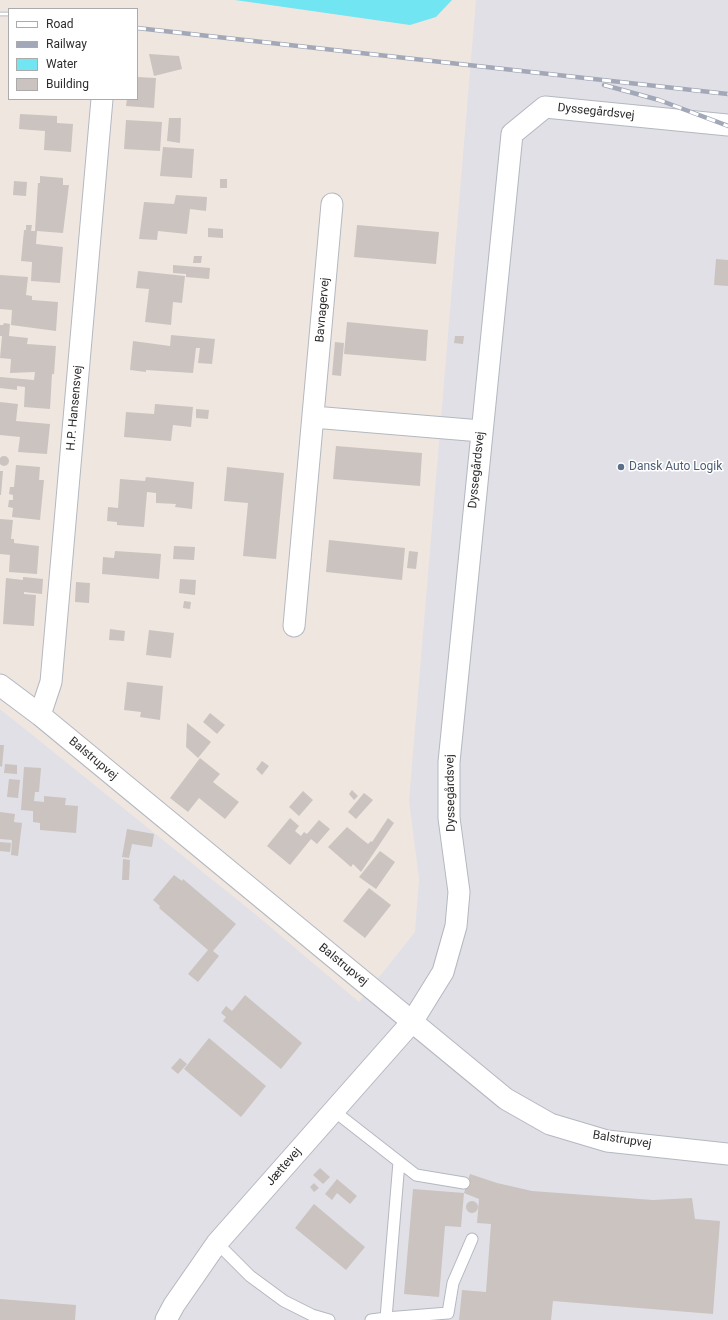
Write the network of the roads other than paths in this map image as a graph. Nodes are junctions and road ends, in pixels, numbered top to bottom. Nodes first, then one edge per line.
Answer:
1 (102, 100) edge
2 (728, 125) edge
3 (332, 204) dead end
4 (313, 417) junction
5 (481, 431) junction
6 (294, 626) dead end
7 (0, 685) edge
8 (40, 715) junction
9 (412, 1022) junction
10 (334, 1111) junction
11 (728, 1154) edge
12 (399, 1162) junction
13 (464, 1182) dead end
14 (472, 1239) dead end
15 (217, 1243) junction
16 (386, 1319) edge
17 (166, 1320) edge
18 (329, 1320) edge
19 (371, 1320) edge

1 - 8 street, H.P. Hansensvej
2 - 5 street, Dyssegårdsvej
3 - 4 street, Bavnagervej
4 - 5 street
4 - 6 street, Bavnagervej
5 - 9 street, Dyssegårdsvej
7 - 8 street, Balstrupvej
8 - 9 street, Balstrupvej
9 - 10 street, Jættevej
9 - 11 street, Balstrupvej
10 - 12 lane
10 - 15 street, Jættevej
12 - 13 lane
12 - 16 lane
14 - 16 lane
15 - 17 street, Jættevej
15 - 18 lane
16 - 19 lane

